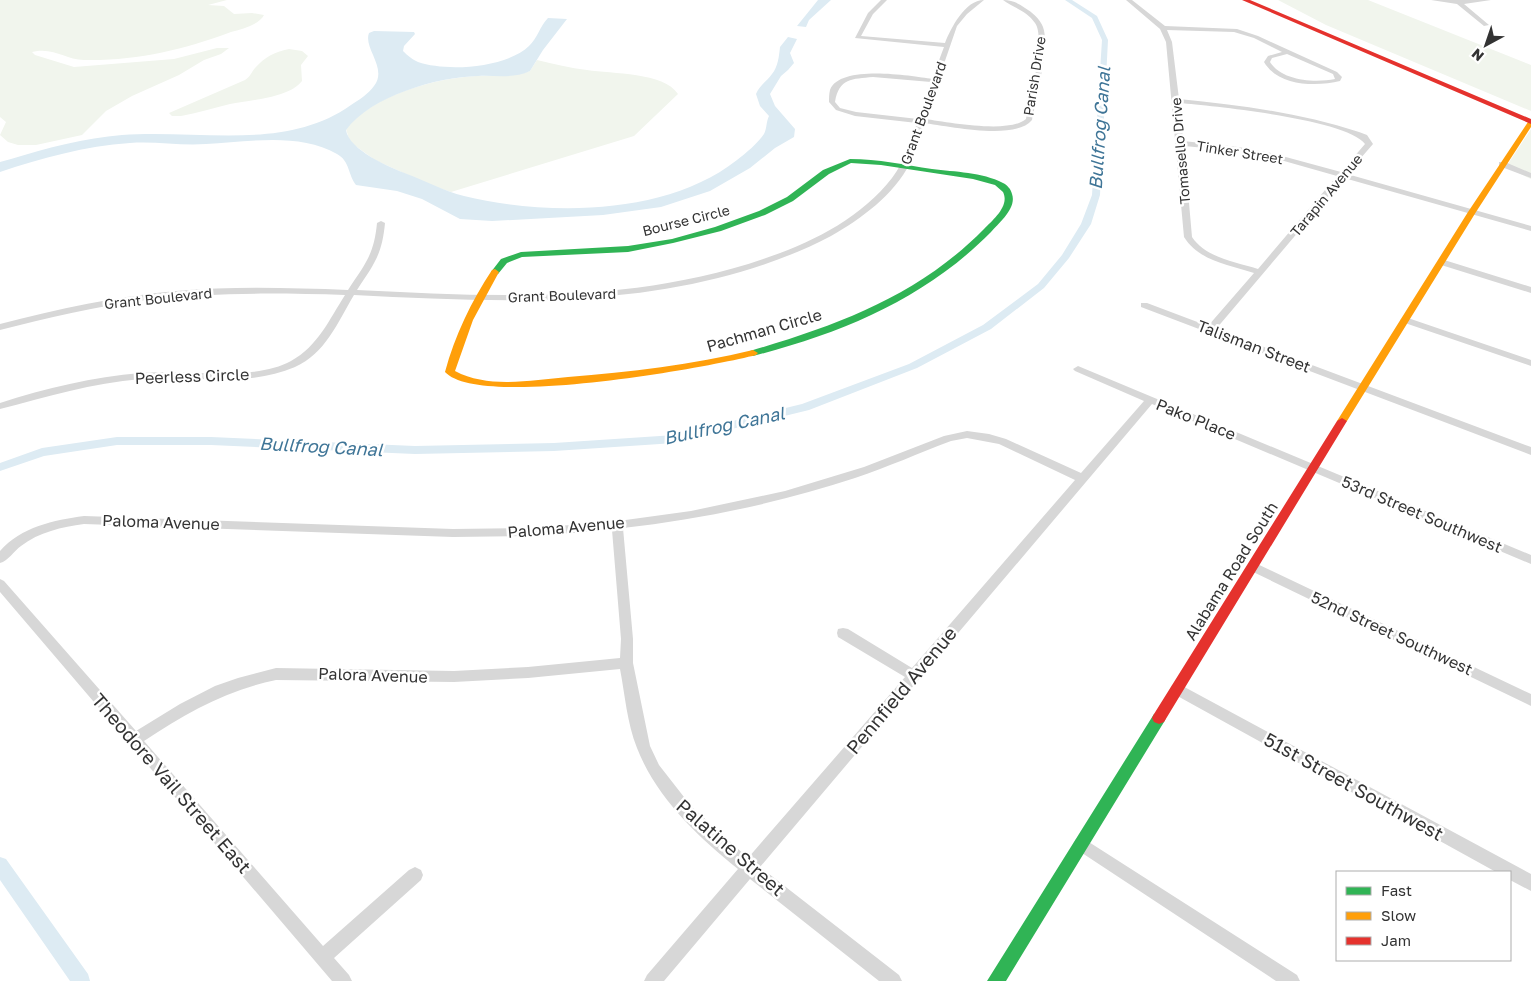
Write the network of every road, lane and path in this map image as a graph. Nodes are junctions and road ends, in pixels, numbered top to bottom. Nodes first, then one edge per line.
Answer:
1 (884, 0) edge
2 (981, 0) edge
3 (1006, 0) edge
4 (1129, 0) edge
5 (1245, 0) edge
6 (1263, 0) edge
7 (1434, 0) edge
8 (1488, 0) edge
9 (1459, 3) junction
10 (1486, 25) dead end
11 (1163, 28) junction
12 (947, 45) junction
13 (1288, 52) junction
14 (935, 81) junction
15 (1176, 100) junction
16 (1531, 113) edge
17 (921, 121) junction
18 (1531, 122) edge
19 (1180, 143) junction
20 (1502, 164) junction
21 (904, 166) junction
22 (1343, 174) junction
23 (1531, 176) edge
24 (1472, 212) junction
25 (381, 224) dead end
26 (1531, 229) edge
27 (1441, 262) junction
28 (1259, 272) junction
29 (1531, 290) edge
30 (351, 293) junction
31 (481, 297) junction
32 (1144, 305) dead end
33 (1405, 320) junction
34 (0, 327) edge
35 (1210, 330) junction
36 (1531, 363) edge
37 (1078, 369) dead end
38 (1364, 387) junction
39 (1150, 400) junction
40 (0, 406) edge
41 (1531, 451) edge
42 (1314, 468) junction
43 (1081, 478) junction
44 (617, 524) junction
45 (0, 559) edge
46 (1531, 560) edge
47 (1252, 567) junction
48 (0, 584) edge
49 (843, 633) dead end
50 (626, 663) junction
51 (912, 675) junction
52 (1177, 689) junction
53 (1531, 700) edge
54 (135, 739) junction
55 (1081, 844) junction
56 (749, 866) junction
57 (1509, 871) edge
58 (1511, 872) edge
59 (415, 875) dead end
60 (1531, 883) edge
61 (323, 957) junction
62 (344, 981) edge
63 (652, 981) edge
64 (893, 981) edge
65 (996, 981) edge
66 (1291, 981) edge

1 - 12 street
2 - 12 street, Grant Boulevard
3 - 17 street, Parish Drive
4 - 11 street
5 - 18 main road
6 - 16 main road
7 - 9 street
8 - 9 street
9 - 10 street
11 - 13 street
11 - 15 street, Tomasello Drive
12 - 14 street, Grant Boulevard
13 - 13 street
14 - 17 street, Grant Boulevard
14 - 17 street
15 - 19 street, Tomasello Drive
15 - 22 street, Tarapin Avenue
17 - 21 street, Grant Boulevard
18 - 20 main road, Alabama Road South
19 - 22 street, Tinker Street
19 - 28 street, Tomasello Drive
20 - 23 street
20 - 24 main road, Alabama Road South
21 - 31 street, Grant Boulevard
21 - 31 main road, Bourse Circle
21 - 31 main road, Pachman Circle
22 - 24 street, Tinker Street
22 - 28 street, Tarapin Avenue
24 - 26 street, Tinker Street
24 - 27 main road, Alabama Road South
25 - 30 street, Peerless Circle
27 - 29 street
27 - 33 main road, Alabama Road South
28 - 35 street, Tarapin Avenue
30 - 31 street, Grant Boulevard
30 - 34 street, Grant Boulevard
30 - 40 street, Peerless Circle
32 - 35 street, Talisman Street
33 - 36 street
33 - 38 main road, Alabama Road South
35 - 38 street, Talisman Street
37 - 39 street, Pako Place
38 - 41 street, Talisman Street
38 - 42 main road, Alabama Road South
39 - 42 street, Pako Place
39 - 43 street, Pennfield Avenue
42 - 46 street, 53rd Street Southwest
42 - 47 main road, Alabama Road South
43 - 44 street, Paloma Avenue
43 - 51 street, Pennfield Avenue
44 - 45 street, Paloma Avenue
44 - 50 street, Palatine Street
47 - 52 main road, Alabama Road South
47 - 53 street, 52nd Street Southwest
48 - 54 street, Theodore Vail Street East
49 - 51 street
50 - 54 street, Palora Avenue
50 - 56 street, Palatine Street
51 - 56 street, Pennfield Avenue
52 - 55 main road, Alabama Road South
52 - 57 street, 51st Street Southwest
54 - 61 street, Theodore Vail Street East
55 - 65 main road, Alabama Road South
55 - 66 street
56 - 63 street, Pennfield Avenue
56 - 64 street, Palatine Street
58 - 60 street, 51st Street Southwest
59 - 61 street
61 - 62 street, Theodore Vail Street East

